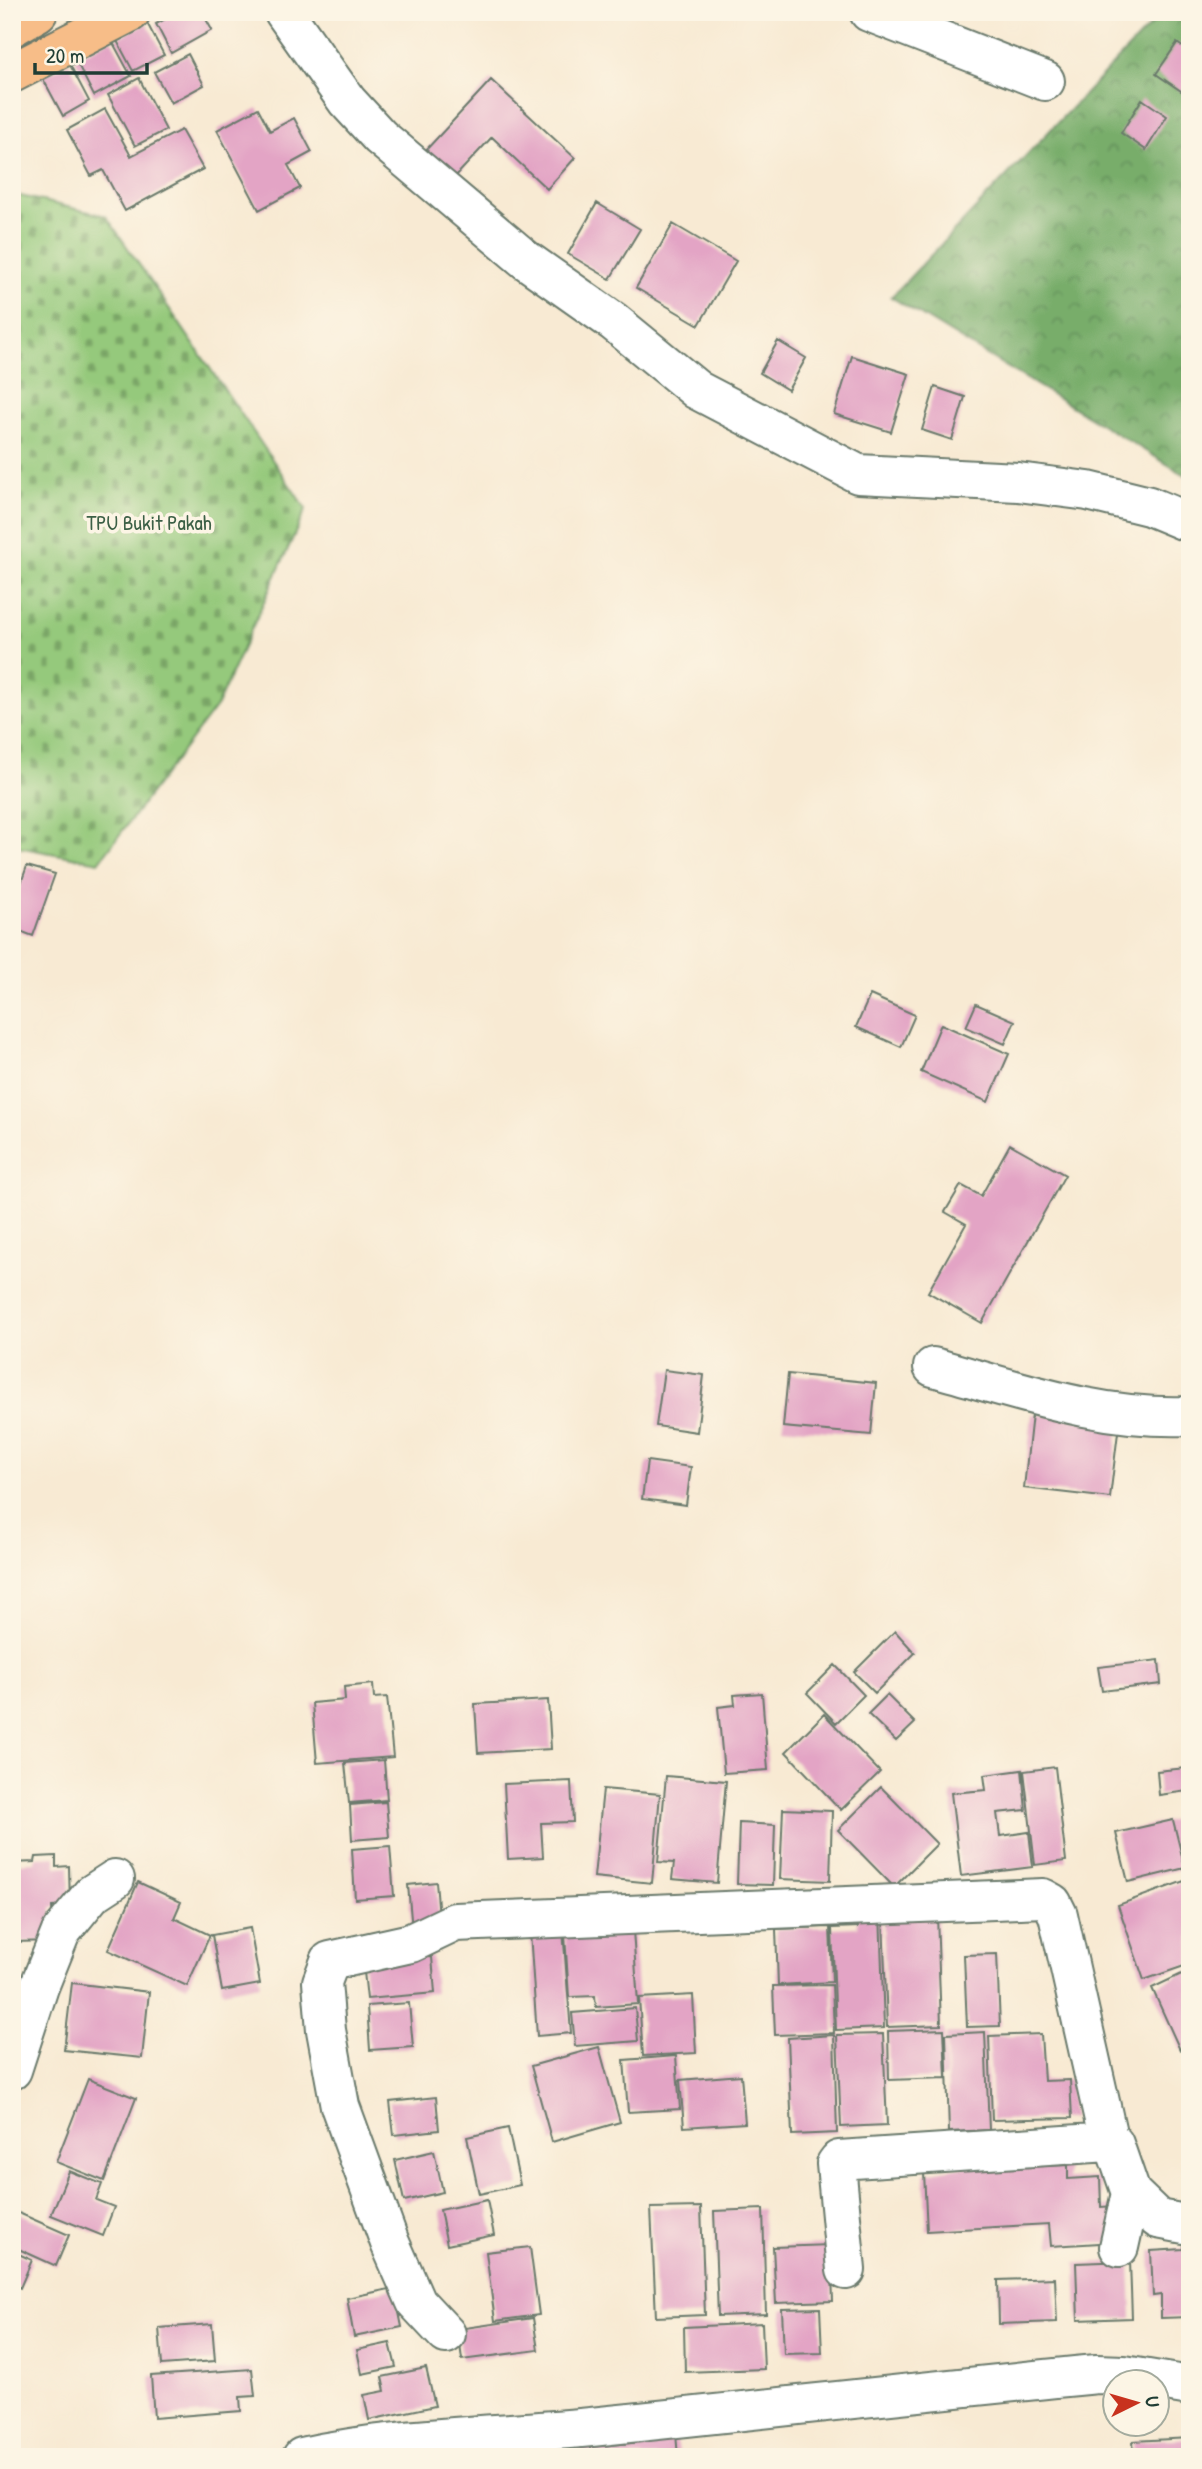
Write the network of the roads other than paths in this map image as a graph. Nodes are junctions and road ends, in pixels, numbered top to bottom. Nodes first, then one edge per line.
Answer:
1 (38, 12) edge
2 (131, 12) edge
3 (284, 12) edge
4 (869, 12) edge
5 (12, 27) edge
6 (12, 73) edge
7 (1045, 81) dead end
8 (1190, 523) edge
9 (933, 1367) dead end
10 (1190, 1416) edge
11 (115, 1879) dead end
12 (12, 2070) edge
13 (1109, 2142) junction
14 (1131, 2193) junction
15 (1190, 2225) edge
16 (1119, 2247) dead end
17 (846, 2270) dead end
18 (446, 2334) dead end
19 (1190, 2386) edge
20 (428, 2448) edge
21 (302, 2457) edge

1 - 5 highway
2 - 6 highway
3 - 8 street
4 - 7 street
9 - 10 street
11 - 12 street
13 - 14 street
13 - 17 street
13 - 18 street
14 - 15 street
14 - 16 street
19 - 20 street
20 - 21 street

